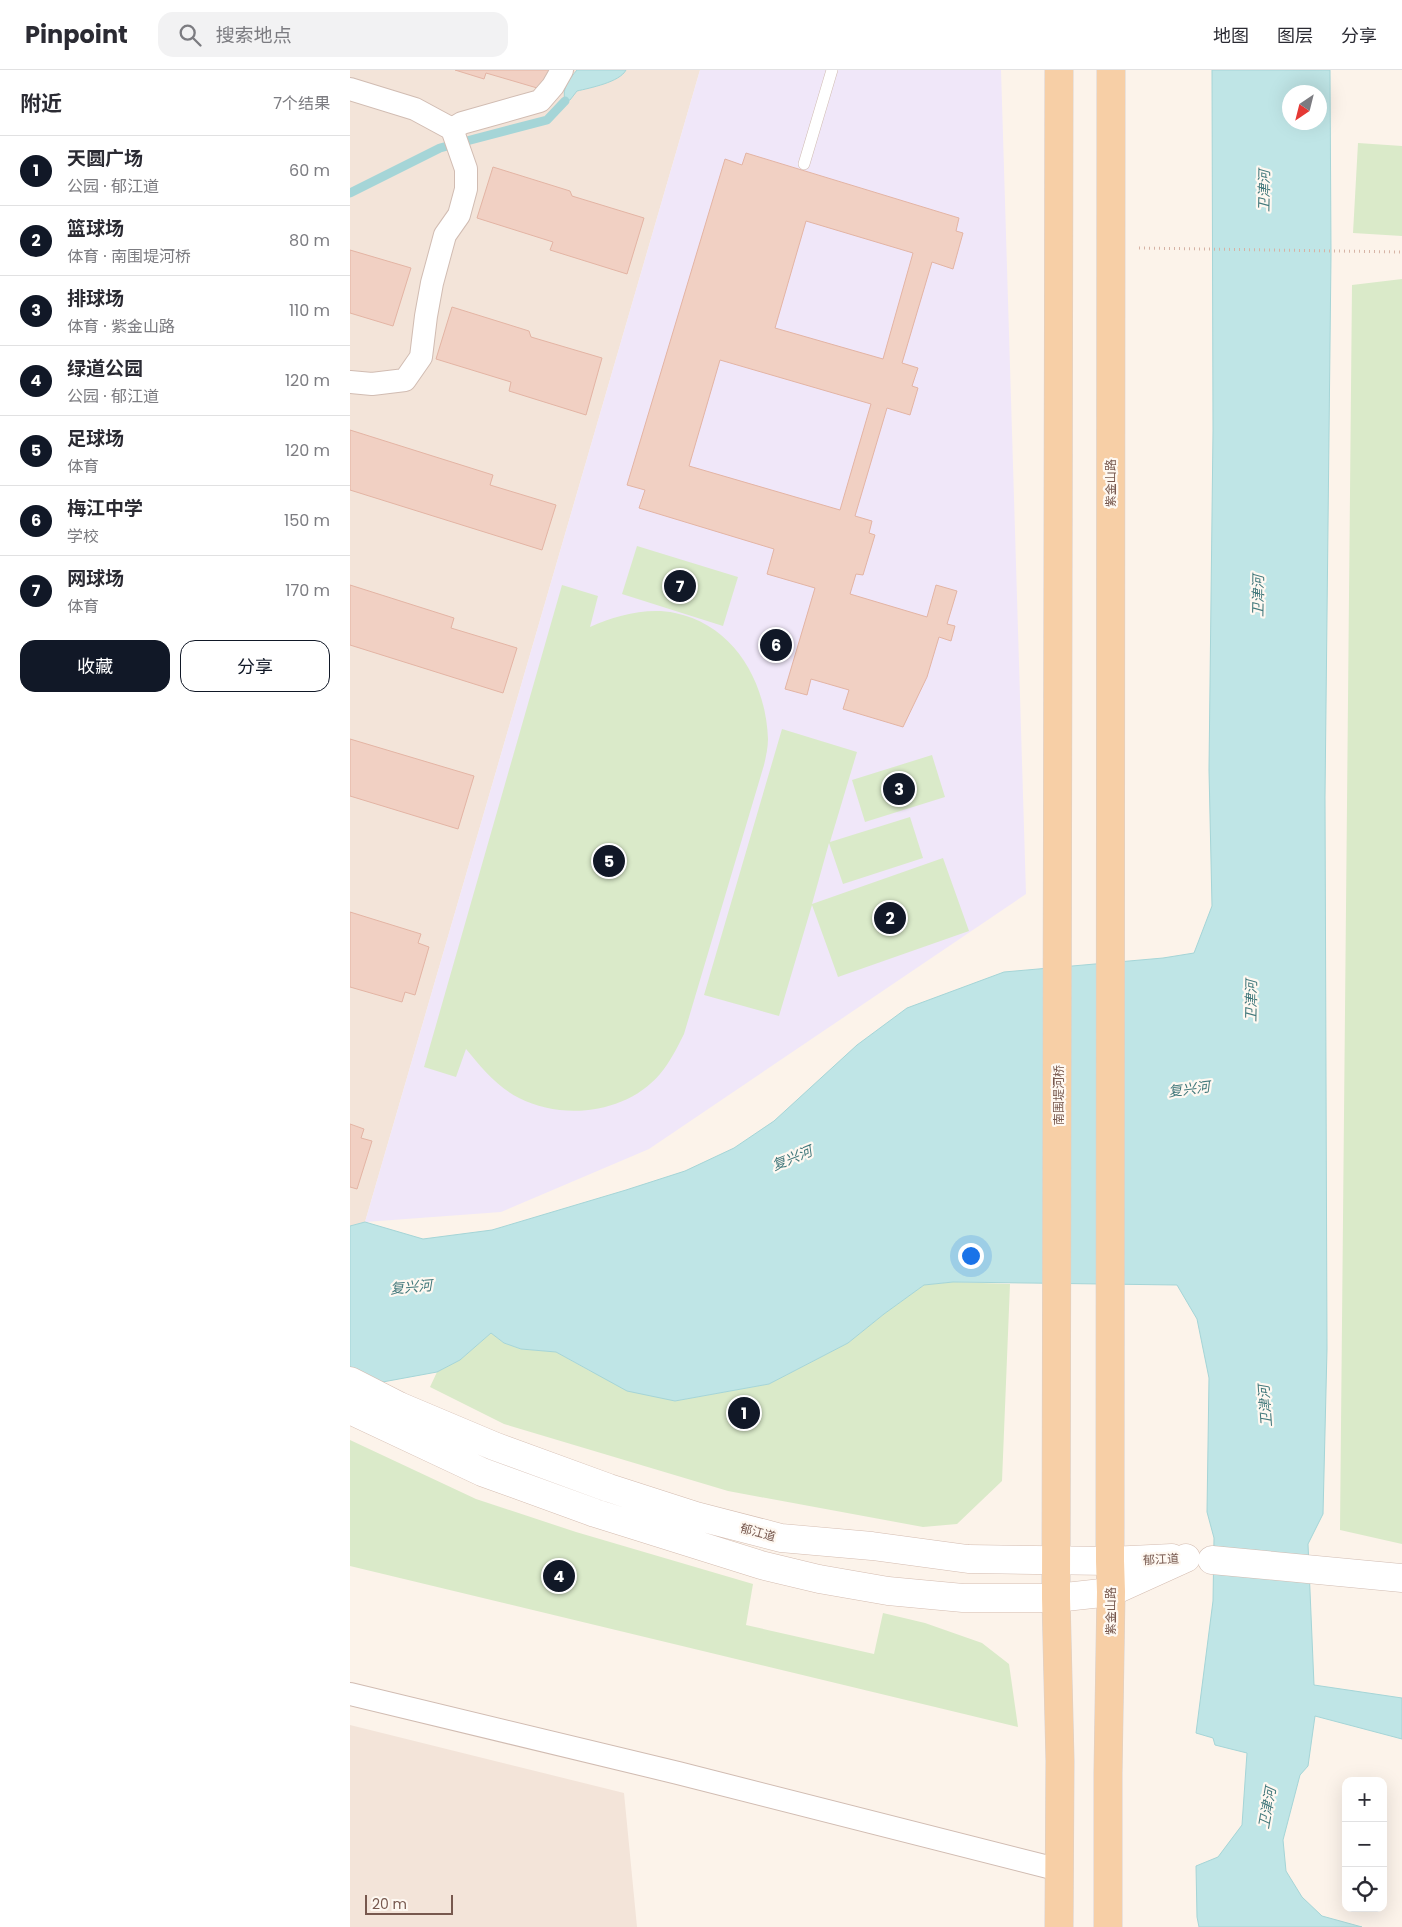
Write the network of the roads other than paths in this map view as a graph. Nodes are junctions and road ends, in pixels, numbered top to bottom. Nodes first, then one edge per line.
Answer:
1 (562, 70) edge
2 (832, 70) edge
3 (1059, 70) edge
4 (1111, 70) edge
5 (350, 89) edge
6 (452, 129) junction
7 (804, 164) dead end
8 (350, 382) edge
9 (350, 1381) edge
10 (350, 1410) edge
11 (1199, 1559) junction
12 (1057, 1560) junction
13 (1110, 1561) junction
14 (1402, 1578) edge
15 (1111, 1592) junction
16 (1056, 1598) junction
17 (350, 1694) edge
18 (1060, 1870) junction
19 (1059, 1927) edge
20 (1108, 1927) edge

1 - 6 street
2 - 7 lane
3 - 12 main road, 南围堤河桥
4 - 13 main road, 紫金山路
5 - 6 street
6 - 8 street
9 - 12 main road, 郁江道
10 - 16 main road, 郁江道
11 - 13 main road, 郁江道
11 - 14 main road
11 - 15 main road, 郁江道
12 - 13 main road, 郁江道
12 - 16 main road
13 - 15 main road, 紫金山路
15 - 16 main road, 郁江道
15 - 20 main road, 紫金山路
16 - 18 main road
17 - 18 street
18 - 19 main road

